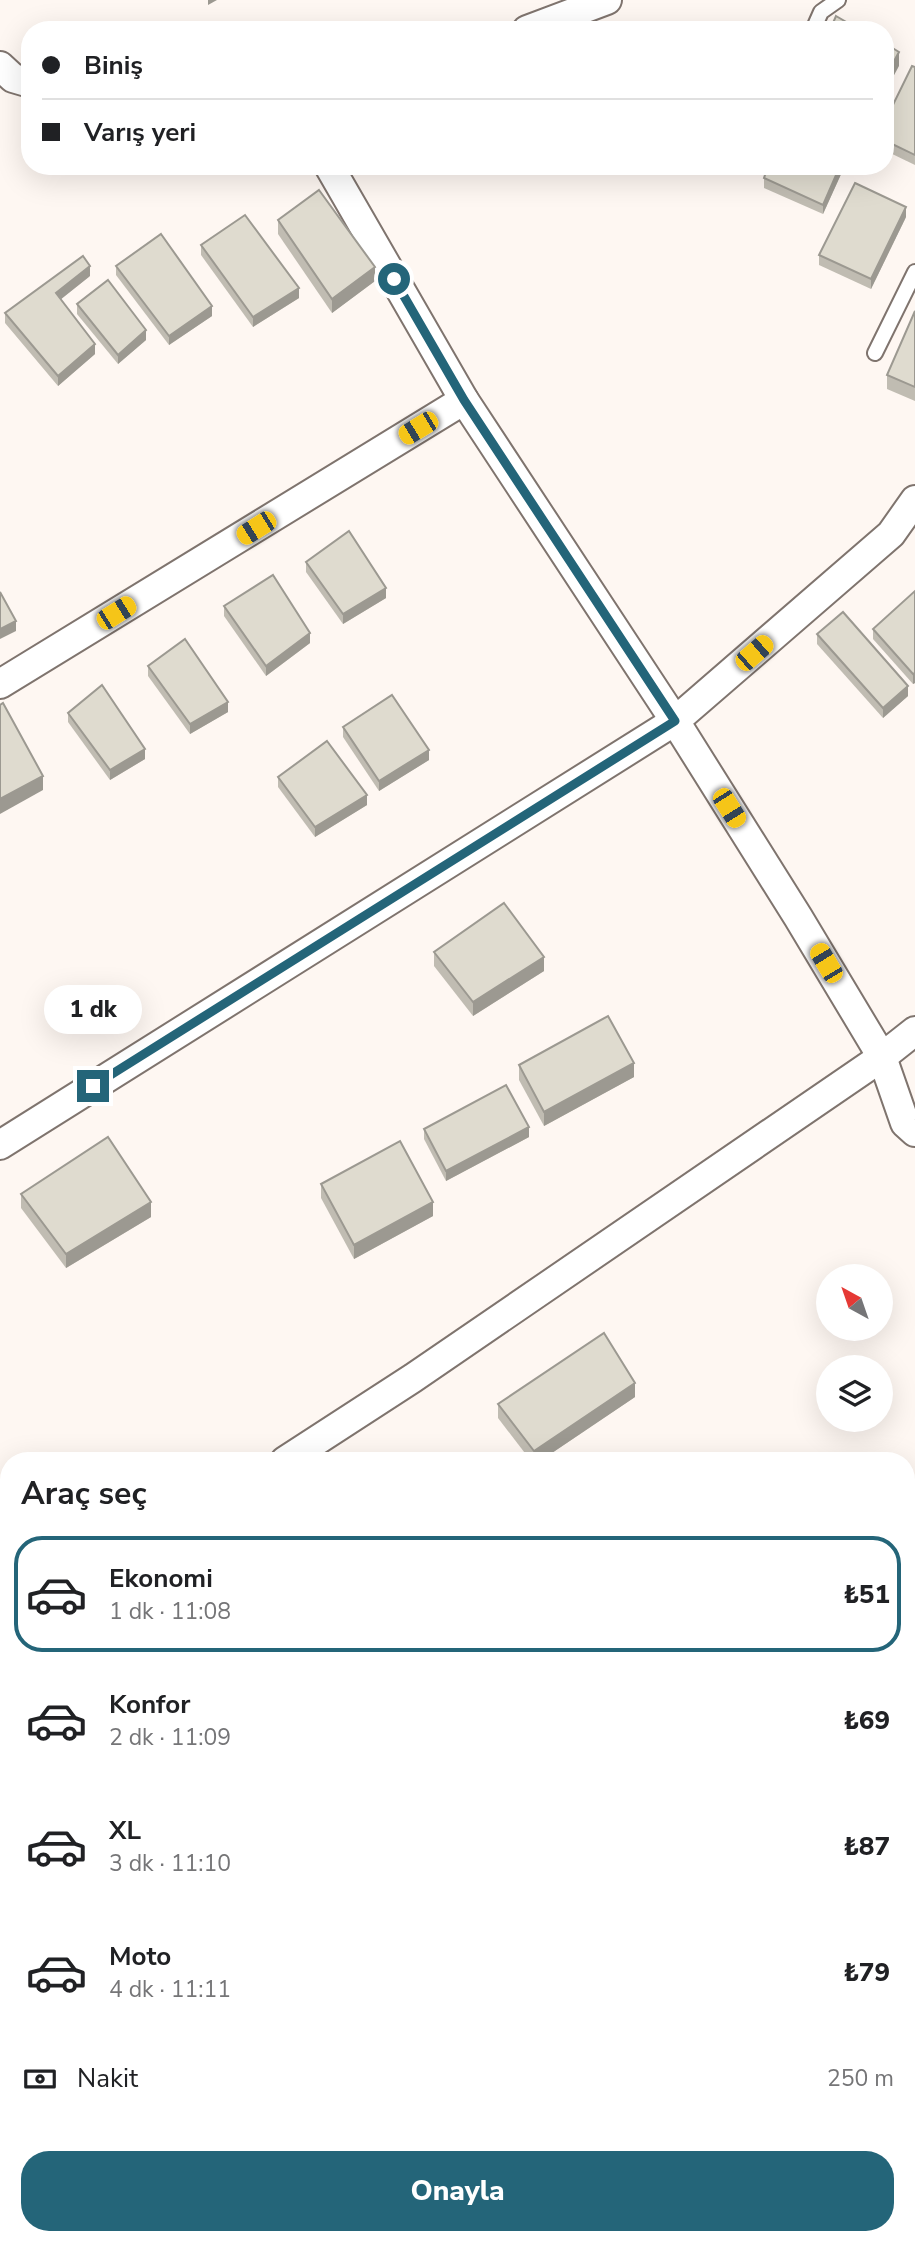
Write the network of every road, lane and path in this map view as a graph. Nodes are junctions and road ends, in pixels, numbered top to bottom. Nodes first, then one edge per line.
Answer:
1 (607, 0) edge
2 (838, 0) edge
3 (551, 21) edge
4 (817, 21) edge
5 (0, 66) edge
6 (21, 80) edge
7 (334, 175) edge
8 (915, 272) edge
9 (875, 354) dead end
10 (464, 400) junction
11 (915, 500) edge
12 (0, 684) edge
13 (675, 721) junction
14 (915, 1031) edge
15 (883, 1057) junction
16 (915, 1132) edge
17 (0, 1145) edge
18 (299, 1452) edge

1 - 3 street
2 - 4 lane
5 - 6 street
7 - 10 street
8 - 9 lane
10 - 12 street
10 - 13 street
11 - 13 street
13 - 15 street
13 - 17 street
14 - 15 street
15 - 16 street
15 - 18 street

